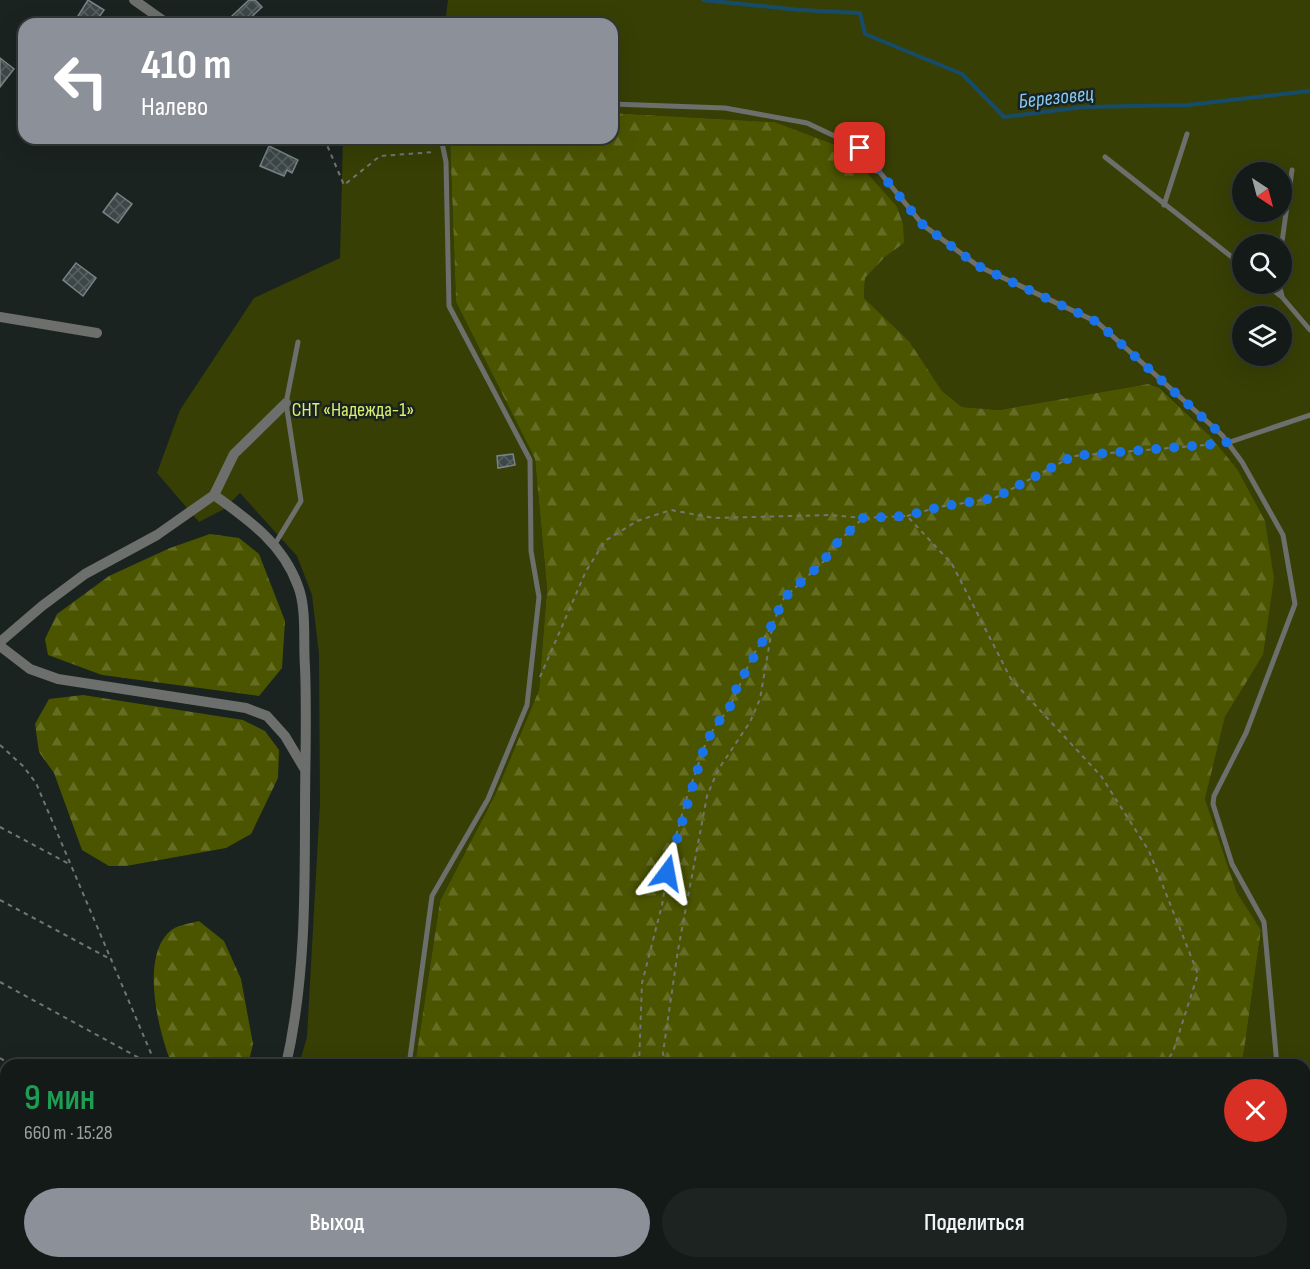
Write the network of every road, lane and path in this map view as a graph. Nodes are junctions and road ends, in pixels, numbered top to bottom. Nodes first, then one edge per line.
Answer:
1 (134, 0) edge
2 (160, 18) edge
3 (618, 104) edge
4 (1187, 134) dead end
5 (327, 144) edge
6 (442, 144) edge
7 (444, 151) junction
8 (1106, 157) dead end
9 (1164, 205) junction
10 (1232, 258) edge
11 (1278, 294) edge
12 (1281, 294) edge
13 (1282, 297) junction
14 (0, 317) edge
15 (1310, 330) edge
16 (97, 333) dead end
17 (298, 342) dead end
18 (286, 403) junction
19 (1310, 415) edge
20 (1227, 443) junction
21 (214, 495) junction
22 (907, 516) junction
23 (863, 518) junction
24 (275, 544) junction
25 (773, 623) junction
26 (0, 644) edge
27 (536, 685) dead end
28 (0, 746) edge
29 (305, 770) junction
30 (0, 827) edge
31 (71, 865) junction
32 (0, 900) edge
33 (112, 960) junction
34 (0, 982) edge
35 (141, 1059) edge
36 (153, 1059) edge
37 (287, 1059) edge
38 (409, 1059) edge
39 (639, 1059) edge
40 (664, 1059) edge
41 (1168, 1059) edge
42 (1276, 1059) edge

1 - 2 street
3 - 20 lane
4 - 9 lane
5 - 7 path
6 - 7 lane
7 - 38 lane
8 - 9 lane
9 - 10 lane
11 - 13 lane
12 - 13 lane
13 - 15 lane
14 - 16 street
17 - 18 lane
18 - 21 street
18 - 24 lane
19 - 20 lane
20 - 22 path
20 - 42 lane
21 - 24 street
21 - 26 street
22 - 23 path
22 - 41 path
23 - 25 path
23 - 27 path
24 - 29 street
25 - 39 path
25 - 40 path
26 - 29 street
28 - 31 path
29 - 37 street
30 - 31 path
31 - 33 path
32 - 33 path
33 - 36 path
34 - 35 path

